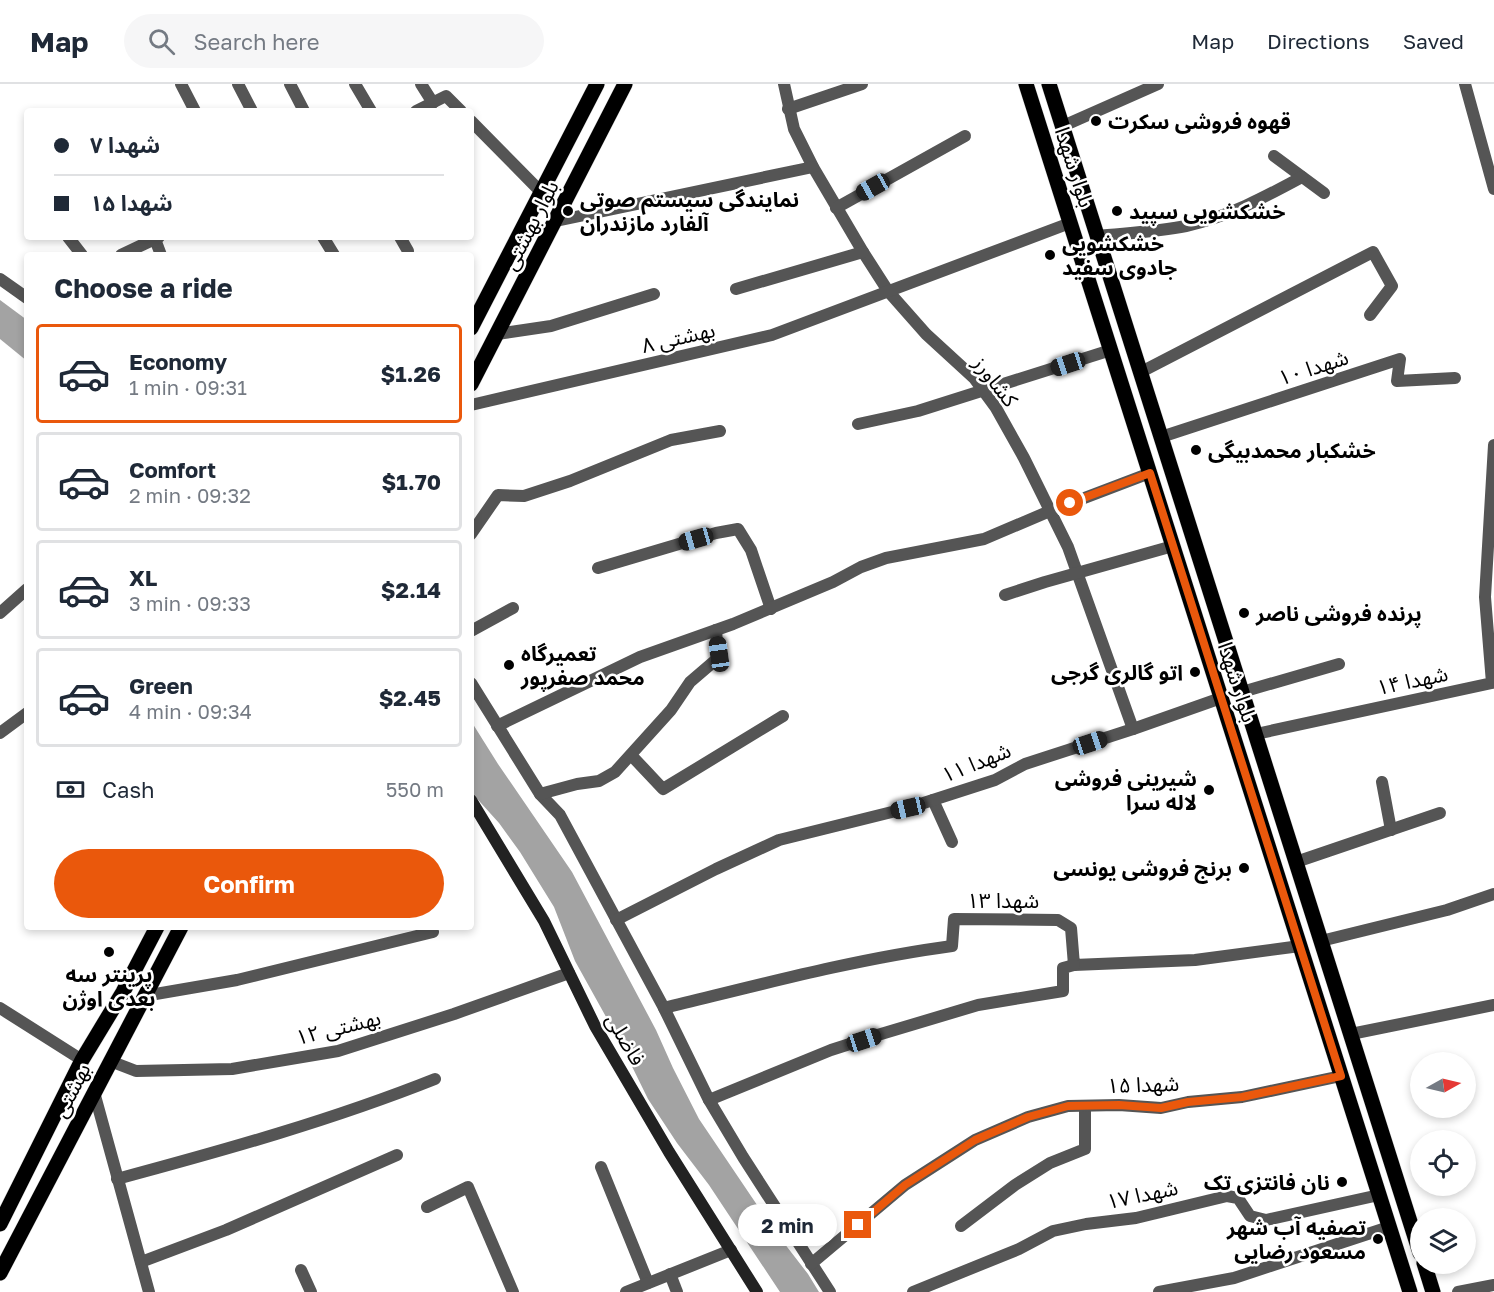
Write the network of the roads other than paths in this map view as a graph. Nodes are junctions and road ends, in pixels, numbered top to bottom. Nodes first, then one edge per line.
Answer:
1 (181, 84) edge
2 (238, 84) edge
3 (290, 84) edge
4 (355, 84) edge
5 (421, 84) edge
6 (597, 84) edge
7 (625, 84) edge
8 (784, 84) edge
9 (862, 84) edge
10 (1026, 84) edge
11 (1049, 84) edge
12 (1158, 84) edge
13 (1465, 84) edge
14 (433, 103) junction
15 (193, 108) edge
16 (250, 108) edge
17 (302, 108) edge
18 (369, 108) edge
19 (422, 108) edge
20 (458, 108) edge
21 (788, 109) junction
22 (474, 124) edge
23 (1063, 126) junction
24 (965, 136) dead end
25 (1274, 156) dead end
26 (813, 167) junction
27 (1302, 177) junction
28 (1494, 189) edge
29 (541, 192) junction
30 (1324, 194) dead end
31 (836, 208) junction
32 (556, 221) junction
33 (1070, 223) junction
34 (1097, 236) junction
35 (70, 240) edge
36 (402, 240) edge
37 (136, 242) edge
38 (80, 252) edge
39 (124, 252) edge
40 (408, 252) dead end
41 (863, 252) junction
42 (0, 279) edge
43 (736, 289) dead end
44 (888, 291) junction
45 (654, 294) dead end
46 (24, 296) edge
47 (1370, 315) dead end
48 (474, 322) edge
49 (497, 334) junction
50 (1111, 350) junction
51 (1141, 372) junction
52 (474, 378) edge
53 (1455, 378) dead end
54 (984, 392) junction
55 (474, 404) edge
56 (858, 424) dead end
57 (720, 431) dead end
58 (1161, 437) junction
59 (1494, 446) edge
60 (1150, 473) junction
61 (1050, 511) junction
62 (474, 530) edge
63 (1173, 546) junction
64 (598, 568) dead end
65 (1078, 574) junction
66 (24, 592) edge
67 (1005, 595) dead end
68 (1489, 596) edge
69 (513, 609) dead end
70 (771, 609) junction
71 (0, 613) edge
72 (474, 629) edge
73 (716, 630) junction
74 (1339, 664) dead end
75 (474, 688) edge
76 (1493, 688) edge
77 (1242, 692) junction
78 (1221, 698) junction
79 (24, 715) edge
80 (783, 716) dead end
81 (497, 726) junction
82 (1134, 729) junction
83 (0, 733) edge
84 (1256, 734) junction
85 (631, 755) junction
86 (1382, 782) dead end
87 (540, 794) junction
88 (933, 800) junction
89 (474, 805) edge
90 (1440, 813) dead end
91 (1391, 830) junction
92 (952, 842) dead end
93 (1296, 862) junction
94 (1494, 894) edge
95 (616, 920) junction
96 (155, 930) edge
97 (179, 930) edge
98 (433, 932) dead end
99 (1321, 941) junction
100 (1300, 946) junction
101 (1074, 965) junction
102 (569, 973) junction
103 (144, 996) junction
104 (1494, 1005) edge
105 (0, 1008) edge
106 (664, 1008) junction
107 (1351, 1034) junction
108 (82, 1060) junction
109 (110, 1061) junction
110 (1341, 1076) junction
111 (435, 1079) dead end
112 (94, 1092) junction
113 (709, 1100) junction
114 (1085, 1106) junction
115 (397, 1155) dead end
116 (601, 1167) dead end
117 (117, 1179) junction
118 (1379, 1195) junction
119 (427, 1207) dead end
120 (1410, 1221) edge
121 (0, 1224) edge
122 (962, 1226) dead end
123 (1389, 1227) junction
124 (731, 1250) junction
125 (141, 1262) junction
126 (811, 1264) junction
127 (302, 1270) dead end
128 (0, 1273) edge
129 (670, 1274) junction
130 (1421, 1274) edge
131 (1428, 1274) edge
132 (648, 1283) junction
133 (1494, 1285) edge
134 (1408, 1287) edge
135 (149, 1292) edge
136 (311, 1292) edge
137 (513, 1292) edge
138 (626, 1292) edge
139 (677, 1292) edge
140 (757, 1292) edge
141 (830, 1292) edge
142 (913, 1292) edge
143 (1159, 1292) edge
144 (1433, 1292) edge
145 (1458, 1292) edge

1 - 15 street
2 - 16 street
3 - 17 street
4 - 18 street
5 - 14 street
6 - 29 main road, بلوار بهشتی
7 - 32 main road, بلوار بهشتی
8 - 21 street, کشاورز
9 - 21 street
10 - 33 main road, بلوار شهدا
11 - 23 main road, بلوار شهدا
12 - 23 street
13 - 28 street
14 - 19 street
14 - 20 street
21 - 26 street, کشاورز
22 - 29 street
23 - 34 main road, بلوار شهدا
24 - 31 street
25 - 27 street
26 - 31 street, کشاورز
26 - 32 street
27 - 30 street
27 - 34 street
29 - 48 main road, بلوار بهشتی
31 - 41 street, کشاورز
32 - 49 main road, بلوار بهشتی
33 - 44 street, بهشتی ۸
33 - 50 main road, بلوار شهدا
34 - 51 main road, بلوار شهدا
35 - 38 street
36 - 40 street
37 - 39 street
41 - 43 street
41 - 44 street, کشاورز
42 - 46 street
44 - 54 street, کشاورز
44 - 55 street, بهشتی ۸
45 - 49 street
47 - 51 street
49 - 52 main road, بلوار بهشتی
50 - 54 street
50 - 60 main road, بلوار شهدا
51 - 58 main road, بلوار شهدا
53 - 58 street, شهدا ۱۰
54 - 56 street
54 - 61 street, کشاورز
57 - 62 street
58 - 77 main road, بلوار شهدا
59 - 68 street, شهدا ۱۴
60 - 61 street
60 - 63 main road, بلوار شهدا
61 - 65 street, کشاورز
61 - 70 street
63 - 65 street
63 - 78 main road, بلوار شهدا
64 - 70 street
65 - 67 street
65 - 82 street, کشاورز
66 - 71 street
68 - 76 street, شهدا ۱۴
69 - 72 street
70 - 73 street
73 - 81 street
73 - 85 street
74 - 77 street
75 - 81 street
76 - 84 street, شهدا ۱۴
77 - 84 main road, بلوار شهدا
78 - 82 street, شهدا ۱۱
78 - 100 main road, بلوار شهدا
79 - 83 street
80 - 85 street
81 - 87 street
82 - 88 street, شهدا ۱۱
84 - 93 main road, بلوار شهدا
85 - 87 street
86 - 91 street
87 - 95 street
88 - 92 street
88 - 95 street, شهدا ۱۱
89 - 102 main road, فاضلی
90 - 91 street
91 - 93 street
93 - 99 main road, بلوار شهدا
94 - 99 street
95 - 106 street
96 - 108 main road
97 - 103 main road, بهشتی
98 - 103 street
99 - 107 main road, بلوار شهدا
100 - 101 street
100 - 110 main road, بلوار شهدا
101 - 106 street, شهدا ۱۳
101 - 113 street
102 - 109 street, بهشتی ۱۲
102 - 124 main road, فاضلی
103 - 109 main road, بهشتی
104 - 107 street
105 - 108 street
106 - 113 street
107 - 120 main road, بلوار شهدا
108 - 121 main road
109 - 112 main road, بهشتی
110 - 114 street, شهدا ۱۵
110 - 118 main road, بلوار شهدا
111 - 117 street
112 - 117 street
112 - 128 main road, بهشتی
113 - 126 street
114 - 122 street
114 - 126 street, شهدا ۱۵
115 - 125 street
116 - 132 street
117 - 125 street
118 - 123 main road, بلوار شهدا
118 - 142 street, شهدا ۱۷
119 - 137 street
123 - 134 main road, بلوار شهدا
123 - 143 street
124 - 129 street
124 - 140 main road, فاضلی
125 - 135 street
126 - 141 street
127 - 136 street
129 - 132 street
129 - 139 street
130 - 134 main road
131 - 144 main road
132 - 138 street
133 - 145 street

